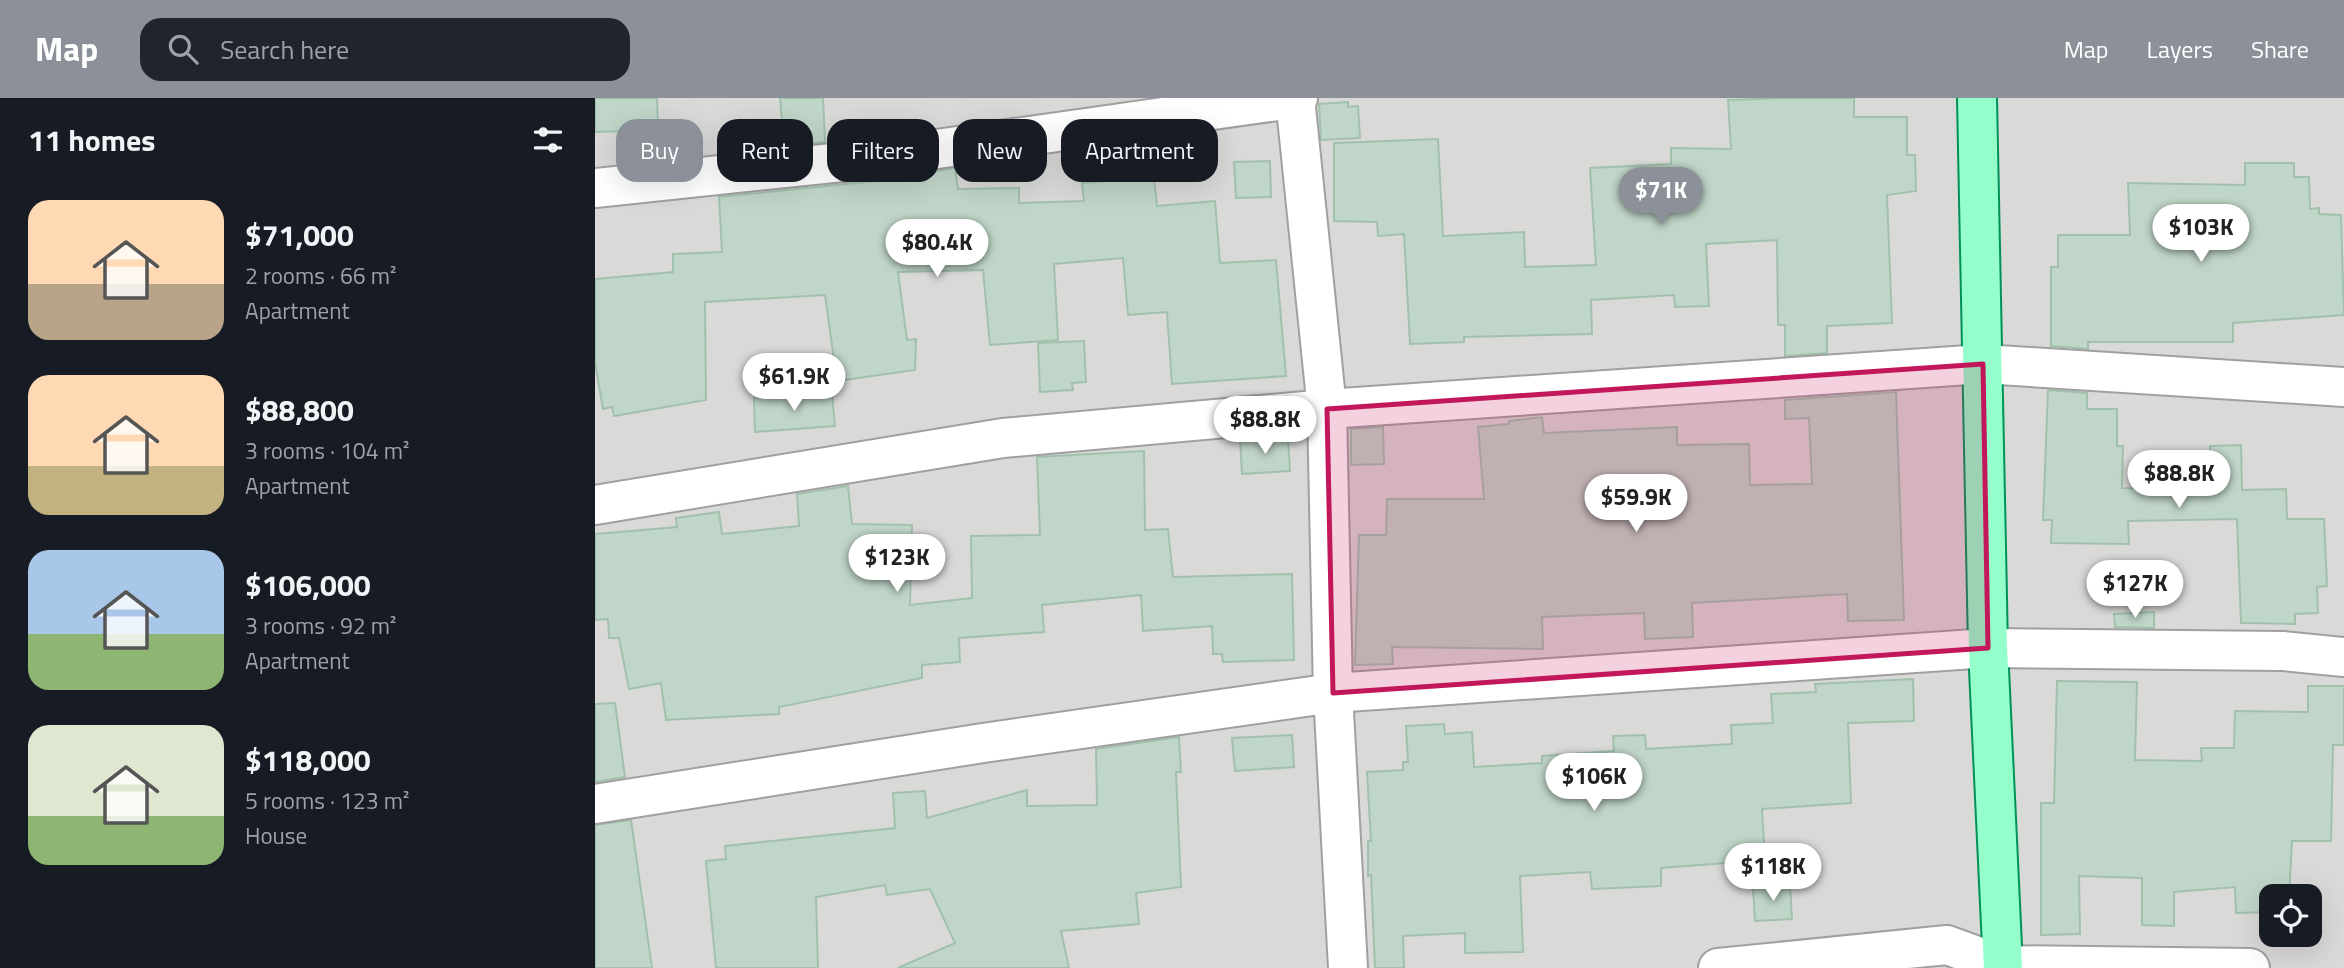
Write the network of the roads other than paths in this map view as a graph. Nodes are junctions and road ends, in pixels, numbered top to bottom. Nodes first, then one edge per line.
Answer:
1 (1296, 98) edge
2 (1977, 98) edge
3 (595, 188) edge
4 (1983, 364) junction
5 (2344, 387) edge
6 (1327, 409) junction
7 (595, 505) edge
8 (1988, 648) junction
9 (2344, 657) edge
10 (1333, 693) junction
11 (595, 804) edge
12 (2003, 966) edge
13 (1348, 968) edge
14 (1718, 968) edge
15 (2250, 968) edge

1 - 3 street
1 - 6 street
2 - 4 main road
4 - 5 street
4 - 6 street
4 - 8 main road
6 - 7 street
6 - 10 street
8 - 9 street
8 - 10 street
8 - 12 main road
10 - 11 street
10 - 13 street
12 - 14 street
12 - 15 street

